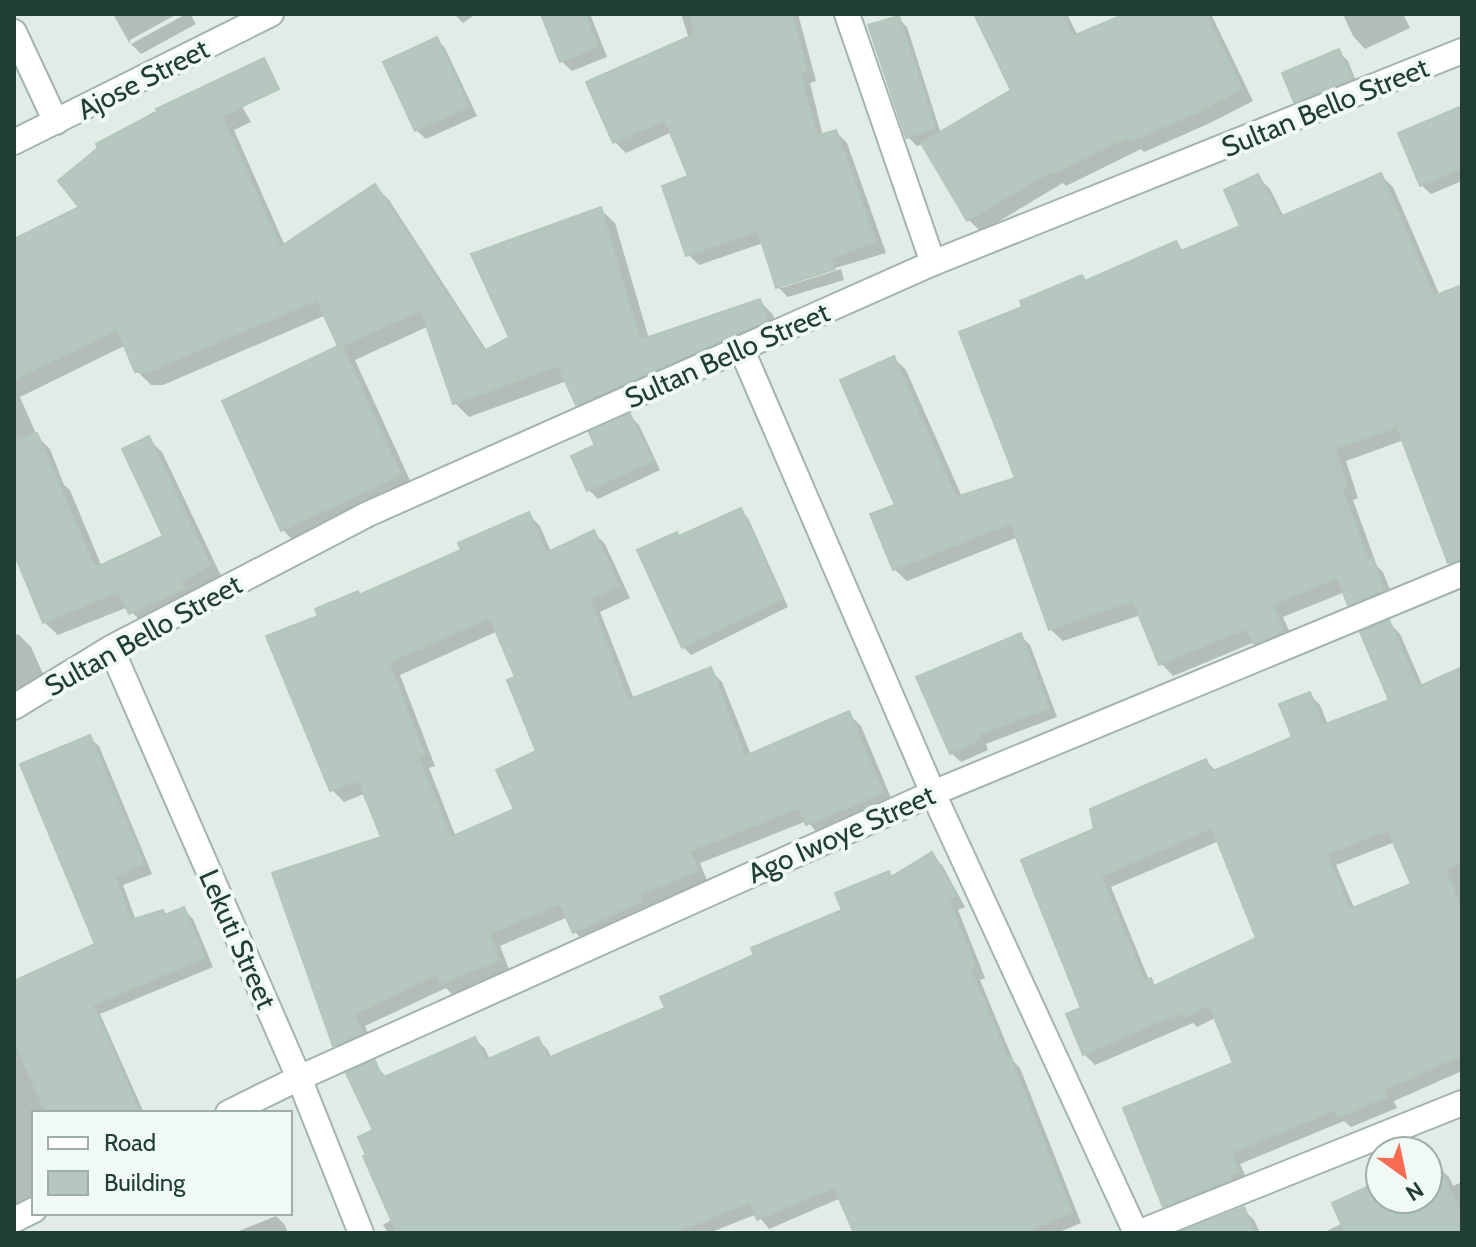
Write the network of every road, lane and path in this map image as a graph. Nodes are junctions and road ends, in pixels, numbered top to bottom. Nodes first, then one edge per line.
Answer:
1 (271, 14) edge
2 (847, 14) edge
3 (14, 32) edge
4 (1462, 51) edge
5 (56, 122) junction
6 (14, 142) edge
7 (933, 263) junction
8 (741, 348) junction
9 (1462, 574) edge
10 (111, 648) junction
11 (14, 707) edge
12 (933, 793) junction
13 (299, 1078) junction
14 (1462, 1103) edge
15 (232, 1111) edge
16 (32, 1211) edge
17 (14, 1220) edge
18 (361, 1233) edge
19 (1137, 1233) edge

1 - 5 street, Ajose Street
2 - 7 street
3 - 5 street
4 - 7 street, Sultan Bello Street
5 - 6 street, Ajose Street
7 - 8 street, Sultan Bello Street
8 - 10 street, Sultan Bello Street
8 - 12 street
9 - 12 street, Ago Iwoye Street
10 - 11 street, Sultan Bello Street
10 - 13 street, Lekuti Street
12 - 13 street, Ago Iwoye Street
12 - 19 street
13 - 15 street, Ago Iwoye Street
13 - 18 street, Lekuti Street
14 - 19 street
16 - 17 street

